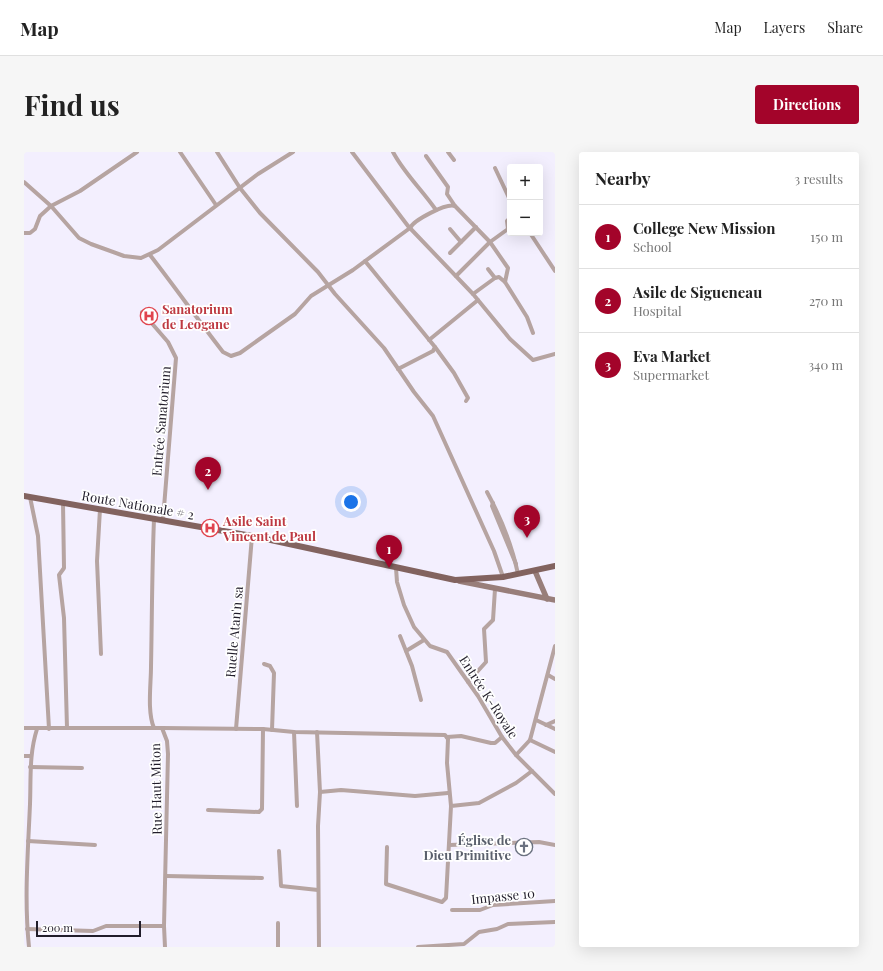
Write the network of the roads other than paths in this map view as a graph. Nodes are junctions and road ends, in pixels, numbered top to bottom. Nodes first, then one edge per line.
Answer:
1 (137, 152) edge
2 (180, 152) edge
3 (217, 152) edge
4 (293, 152) edge
5 (352, 152) edge
6 (394, 152) edge
7 (448, 152) edge
8 (426, 156) dead end
9 (454, 160) dead end
10 (495, 168) dead end
11 (24, 182) edge
12 (240, 188) junction
13 (507, 194) edge
14 (216, 205) junction
15 (51, 206) junction
16 (455, 206) junction
17 (436, 210) junction
18 (476, 227) junction
19 (410, 228) junction
20 (450, 229) dead end
21 (507, 230) edge
22 (24, 233) edge
23 (532, 236) edge
24 (461, 242) junction
25 (490, 242) junction
26 (450, 253) dead end
27 (150, 255) junction
28 (365, 261) junction
29 (555, 261) edge
30 (550, 264) junction
31 (488, 269) dead end
32 (555, 271) edge
33 (507, 273) junction
34 (456, 276) junction
35 (497, 277) junction
36 (505, 282) junction
37 (328, 285) junction
38 (473, 294) junction
39 (478, 300) junction
40 (142, 312) dead end
41 (533, 333) dead end
42 (429, 340) junction
43 (435, 347) junction
44 (555, 354) edge
45 (398, 370) junction
46 (466, 401) dead end
47 (487, 492) dead end
48 (27, 497) edge
49 (63, 503) junction
50 (100, 509) junction
51 (154, 519) junction
52 (163, 520) junction
53 (252, 536) junction
54 (555, 566) edge
55 (396, 568) junction
56 (535, 571) junction
57 (518, 574) junction
58 (503, 577) junction
59 (455, 580) junction
60 (495, 589) junction
61 (547, 599) junction
62 (555, 600) edge
63 (400, 636) dead end
64 (424, 640) junction
65 (555, 646) edge
66 (406, 650) junction
67 (101, 654) dead end
68 (264, 664) dead end
69 (548, 675) junction
70 (555, 678) edge
71 (468, 682) junction
72 (421, 700) dead end
73 (536, 720) junction
74 (555, 721) edge
75 (546, 725) junction
76 (24, 728) edge
77 (67, 728) junction
78 (154, 728) junction
79 (162, 728) junction
80 (37, 729) junction
81 (49, 729) junction
82 (236, 729) junction
83 (263, 729) junction
84 (555, 729) edge
85 (272, 730) junction
86 (294, 732) junction
87 (317, 732) junction
88 (447, 737) junction
89 (502, 737) junction
90 (530, 740) junction
91 (555, 752) edge
92 (516, 755) junction
93 (24, 756) edge
94 (30, 756) junction
95 (30, 767) junction
96 (82, 768) dead end
97 (532, 771) junction
98 (320, 792) junction
99 (448, 793) junction
100 (555, 794) edge
101 (297, 806) dead end
102 (451, 806) junction
103 (208, 810) dead end
104 (28, 841) junction
105 (95, 845) dead end
106 (449, 845) junction
107 (555, 845) edge
108 (387, 847) dead end
109 (279, 851) dead end
110 (25, 858) edge
111 (166, 876) junction
112 (262, 878) dead end
113 (318, 890) junction
114 (555, 901) edge
115 (25, 908) edge
116 (452, 910) dead end
117 (555, 922) edge
118 (278, 923) dead end
119 (164, 926) junction
120 (27, 929) junction
121 (26, 935) edge
122 (29, 947) edge
123 (165, 947) edge
124 (278, 947) edge
125 (319, 947) edge
126 (418, 947) edge

1 - 15 street
2 - 14 street
3 - 12 street
4 - 12 street
5 - 19 street
6 - 17 street
7 - 9 street
8 - 16 street
10 - 13 street
11 - 15 street
12 - 14 street
12 - 37 street
14 - 27 street
15 - 22 street
15 - 27 street
16 - 17 street
16 - 18 street
17 - 19 street
18 - 24 street
18 - 25 street
19 - 28 street
19 - 34 street
20 - 24 street
21 - 25 street
23 - 30 street
24 - 26 street
25 - 33 street
25 - 34 street
27 - 37 street
28 - 37 street
28 - 42 street
29 - 30 street
30 - 32 street
31 - 35 street
33 - 35 street
33 - 36 street
34 - 38 street
35 - 36 street
35 - 38 street
36 - 41 street
37 - 45 street
38 - 39 street
39 - 42 street
39 - 44 street
40 - 52 street, Entrée Sanatorium
42 - 43 street
43 - 45 street
43 - 46 street
45 - 58 street
47 - 57 street
48 - 49 main road, Route Nationale # 2
48 - 81 street
49 - 50 main road, Route Nationale # 2
49 - 77 street
50 - 51 main road, Route Nationale # 2
50 - 67 street
51 - 52 main road, Route Nationale # 2
51 - 78 street, Rue Haut Miton
52 - 53 main road, Route Nationale # 2
53 - 55 main road, Route Nationale # 2
53 - 82 street, Ruelle Atan'n sa
54 - 56 main road, Route Nationale # 2
55 - 59 main road, Route Nationale # 2
55 - 64 street, Entrée K-Royale
56 - 57 main road, Route Nationale # 2
56 - 61 main road
57 - 58 main road, Route Nationale # 2
58 - 59 main road, Route Nationale # 2
59 - 60 main road
60 - 61 main road
60 - 71 street
61 - 62 main road
63 - 66 street
64 - 66 street
64 - 71 street, Entrée K-Royale
65 - 69 street
66 - 72 street
68 - 85 street
69 - 70 street
69 - 73 street
71 - 89 street, Entrée K-Royale
73 - 75 street
73 - 90 street
74 - 75 street
75 - 84 street
76 - 80 street
77 - 78 street
77 - 81 street
78 - 79 street, Rue Haut Miton
79 - 82 street
79 - 111 street, Rue Haut Miton
80 - 81 street
80 - 94 street
82 - 83 street
83 - 85 street
83 - 103 street
85 - 86 street
86 - 87 street
86 - 101 street
87 - 88 street
87 - 98 street
88 - 89 street
88 - 99 street
89 - 92 street, Entrée K-Royale
90 - 91 street
90 - 92 street
92 - 97 street, Entrée K-Royale
93 - 94 street
94 - 95 street
95 - 96 street
95 - 104 street
97 - 100 street, Entrée K-Royale
97 - 102 street
98 - 99 street
98 - 113 street
99 - 102 street
102 - 106 street
104 - 105 street
104 - 110 street
106 - 107 street
106 - 108 street
109 - 113 street
110 - 115 street
111 - 112 street
111 - 119 street, Rue Haut Miton
113 - 125 street
114 - 116 street, Impasse 10
115 - 120 street
117 - 126 street
118 - 124 street
119 - 120 street
119 - 123 street, Rue Haut Miton
120 - 121 street
121 - 122 street

